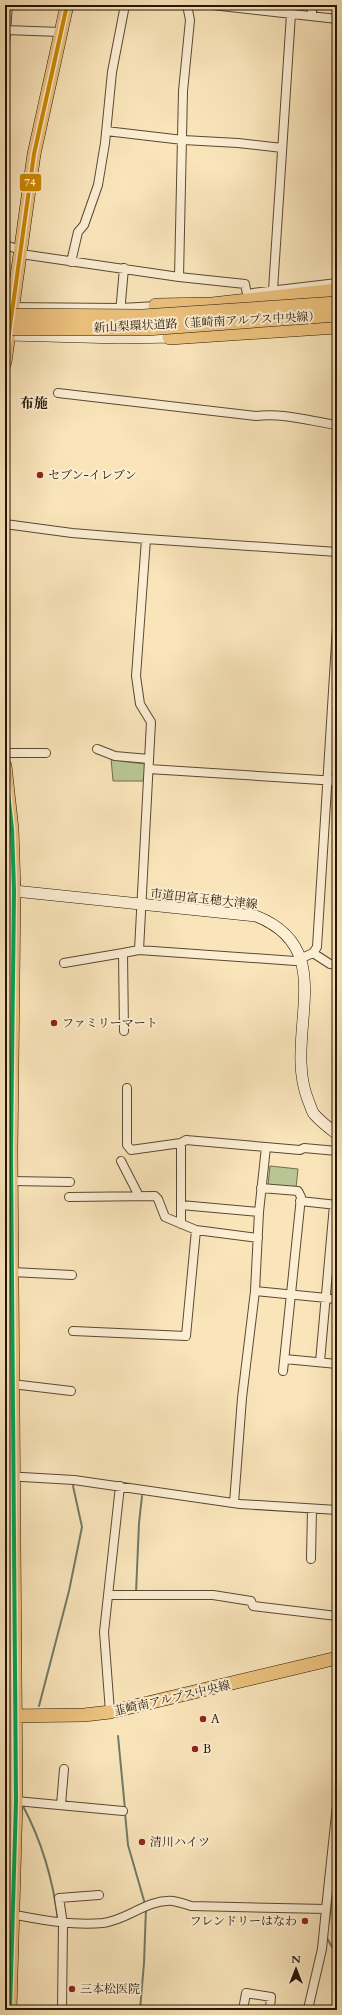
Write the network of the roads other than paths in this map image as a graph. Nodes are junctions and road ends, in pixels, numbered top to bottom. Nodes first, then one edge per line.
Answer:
1 (8, 5) edge
2 (67, 5) edge
3 (125, 5) edge
4 (187, 5) edge
5 (212, 5) edge
6 (312, 5) edge
7 (244, 7) edge
8 (272, 8) edge
9 (291, 14) junction
10 (312, 16) junction
11 (337, 19) edge
12 (6, 30) edge
13 (61, 32) junction
14 (5, 44) edge
15 (106, 131) junction
16 (182, 140) junction
17 (282, 148) junction
18 (5, 245) edge
19 (21, 252) junction
20 (71, 262) junction
21 (124, 268) junction
22 (179, 277) junction
23 (337, 283) edge
24 (273, 290) junction
25 (337, 291) edge
26 (247, 294) junction
27 (337, 304) edge
28 (156, 306) junction
29 (120, 308) junction
30 (8, 310) edge
31 (337, 314) edge
32 (337, 326) edge
33 (337, 332) edge
34 (6, 333) edge
35 (170, 337) junction
36 (119, 338) junction
37 (5, 362) edge
38 (58, 394) dead end
39 (337, 425) edge
40 (5, 524) edge
41 (146, 539) junction
42 (337, 552) edge
43 (337, 627) edge
44 (97, 749) dead end
45 (5, 753) edge
46 (46, 753) dead end
47 (149, 759) junction
48 (5, 766) edge
49 (149, 769) junction
50 (328, 781) junction
51 (337, 781) edge
52 (9, 890) edge
53 (142, 905) junction
54 (139, 950) junction
55 (123, 953) junction
56 (309, 956) junction
57 (64, 963) dead end
58 (337, 965) edge
59 (124, 1031) dead end
60 (127, 1088) dead end
61 (337, 1134) edge
62 (181, 1144) junction
63 (266, 1147) junction
64 (337, 1151) edge
65 (8, 1152) edge
66 (121, 1161) dead end
67 (11, 1181) junction
68 (70, 1182) dead end
69 (261, 1188) junction
70 (139, 1196) junction
71 (69, 1198) dead end
72 (300, 1201) junction
73 (181, 1205) junction
74 (335, 1205) edge
75 (259, 1212) junction
76 (181, 1224) junction
77 (196, 1230) junction
78 (258, 1238) junction
79 (12, 1272) junction
80 (72, 1275) dead end
81 (255, 1291) junction
82 (291, 1295) junction
83 (326, 1298) junction
84 (337, 1299) edge
85 (73, 1331) dead end
86 (285, 1359) junction
87 (320, 1362) junction
88 (337, 1364) edge
89 (283, 1371) dead end
90 (12, 1384) junction
91 (71, 1391) dead end
92 (9, 1476) edge
93 (120, 1486) junction
94 (234, 1503) junction
95 (312, 1509) junction
96 (337, 1510) edge
97 (311, 1559) dead end
98 (10, 1590) edge
99 (108, 1595) junction
100 (337, 1616) edge
101 (337, 1658) edge
102 (110, 1712) junction
103 (10, 1716) edge
104 (64, 1769) dead end
105 (16, 1801) junction
106 (61, 1805) junction
107 (337, 1805) edge
108 (123, 1811) dead end
109 (335, 1854) edge
110 (99, 1895) dead end
111 (326, 1909) junction
112 (9, 1914) edge
113 (63, 1924) junction
114 (270, 2008) dead end
115 (313, 2009) edge
116 (10, 2010) edge
117 (62, 2010) edge
118 (75, 2010) edge
119 (243, 2010) edge

1 - 12 street
2 - 13 main road
3 - 15 street
4 - 16 street
5 - 7 street
6 - 10 street
7 - 8 street
8 - 9 street
9 - 10 street
9 - 17 street
10 - 11 street
12 - 13 street
12 - 14 street
13 - 19 main road
15 - 16 street
15 - 20 street
16 - 17 street
16 - 22 street
17 - 24 street
18 - 19 street
19 - 20 street
19 - 30 main road
20 - 21 street
21 - 22 street
21 - 29 street
22 - 26 street
23 - 24 street
24 - 26 street
25 - 28 highway
26 - 28 street
27 - 30 highway, 新山梨環状道路（韮崎南アルプス中央線）, bridge
28 - 29 street
29 - 30 street
29 - 36 street
30 - 34 main road
31 - 34 highway, 新山梨環状道路（韮崎南アルプス中央線）, bridge
32 - 35 highway
33 - 35 street
34 - 36 street
34 - 37 main road
35 - 36 street
38 - 39 street
40 - 41 street
41 - 42 street
41 - 47 street
43 - 50 street
44 - 47 street
45 - 46 street
47 - 49 street
48 - 52 main road
49 - 50 street
49 - 53 street
50 - 51 street
50 - 56 street
52 - 53 street, 市道田富玉穂大津線
52 - 65 main road
53 - 54 street
53 - 56 street, 市道田富玉穂大津線
54 - 55 street
54 - 56 street
55 - 57 street
55 - 59 street
56 - 58 street
56 - 61 street, 市道田富玉穂大津線
60 - 62 street
62 - 63 street
62 - 73 street
63 - 64 street
63 - 69 street
65 - 67 main road
66 - 70 street
67 - 68 street
67 - 79 main road
69 - 72 street
69 - 75 street
70 - 71 street
70 - 76 street
72 - 74 street
72 - 82 street
73 - 75 street
73 - 76 street
74 - 83 street
75 - 78 street
76 - 77 street
77 - 78 street
77 - 85 street
78 - 81 street
79 - 80 street
79 - 90 main road
81 - 82 street
81 - 94 street
82 - 83 street
82 - 86 street
83 - 84 street
83 - 87 street
86 - 87 street
86 - 89 street
87 - 88 street
90 - 91 street
90 - 92 main road
92 - 93 street
92 - 98 main road
93 - 94 street
93 - 99 street
94 - 95 street
95 - 96 street
95 - 97 street
98 - 103 main road
99 - 100 street
99 - 102 street
101 - 102 main road, 韮崎南アルプス中央線
102 - 103 main road, 韮崎南アルプス中央線
103 - 105 main road
104 - 106 street
105 - 106 street
105 - 112 main road
106 - 108 street
107 - 109 street
109 - 111 street
110 - 113 street
111 - 113 street
111 - 115 street
112 - 113 street
112 - 116 main road
113 - 117 street
114 - 119 street
117 - 118 street

